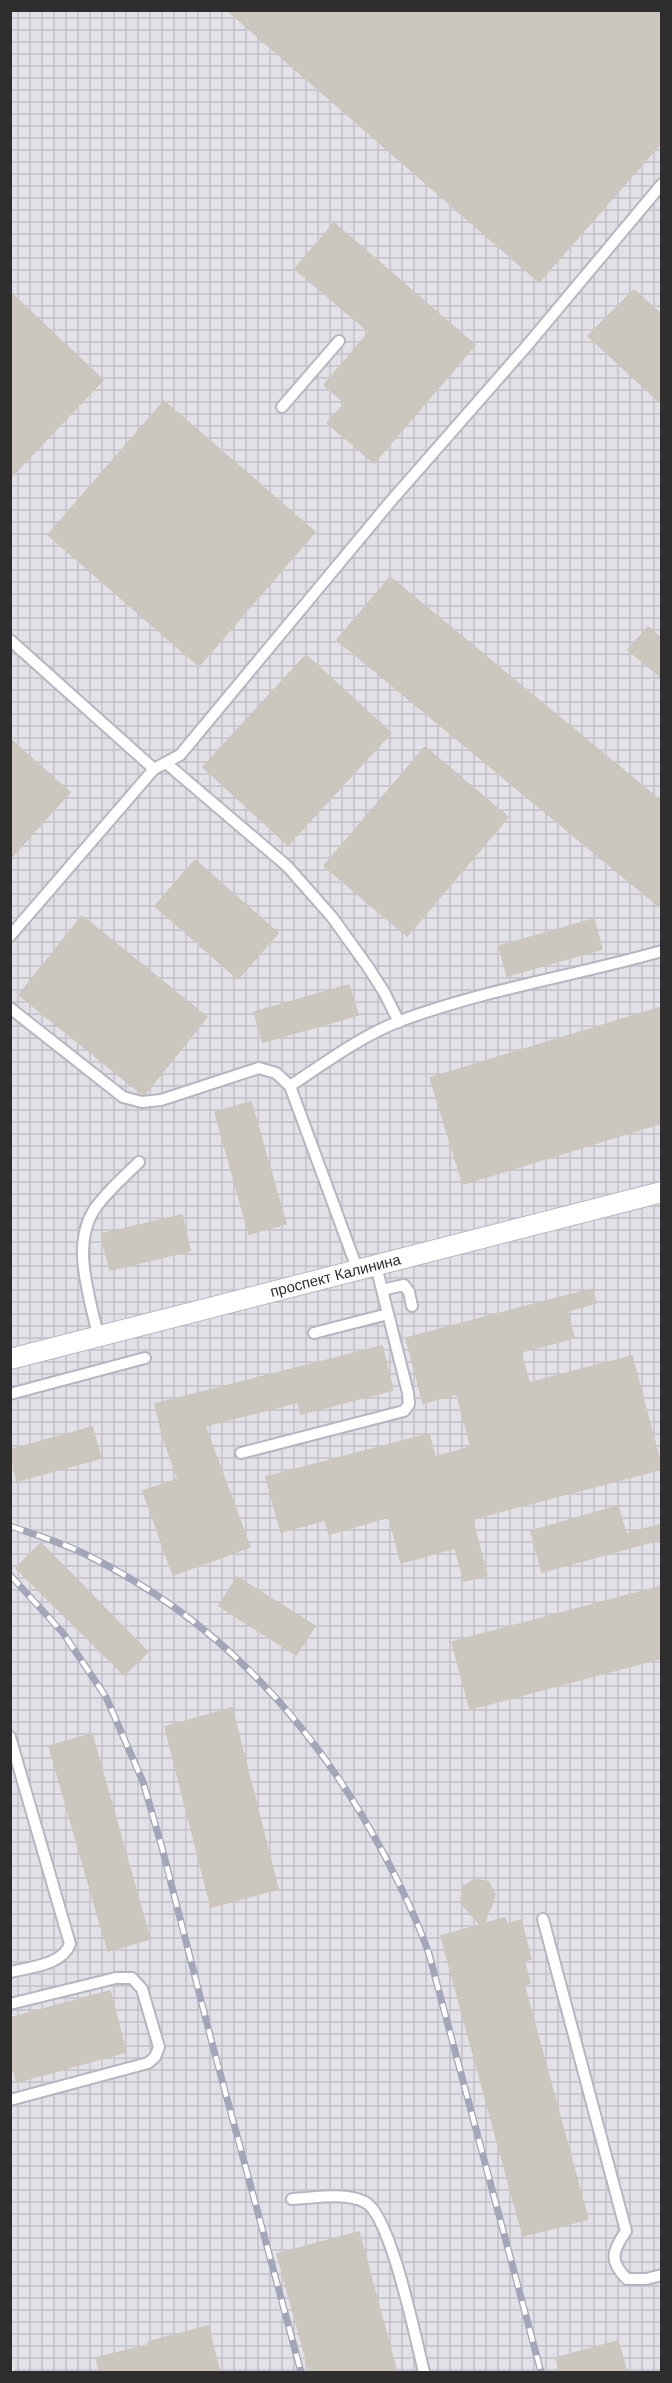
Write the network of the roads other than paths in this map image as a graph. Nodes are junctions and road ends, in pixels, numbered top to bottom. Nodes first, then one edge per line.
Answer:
1 (662, 184) edge
2 (339, 341) dead end
3 (282, 407) dead end
4 (10, 640) edge
5 (166, 763) junction
6 (154, 769) junction
7 (10, 936) edge
8 (662, 951) edge
9 (10, 1008) edge
10 (399, 1022) junction
11 (290, 1086) junction
12 (139, 1162) dead end
13 (662, 1192) edge
14 (367, 1269) junction
15 (382, 1290) junction
16 (412, 1306) dead end
17 (388, 1314) junction
18 (314, 1333) dead end
19 (98, 1336) junction
20 (145, 1358) dead end
21 (10, 1359) edge
22 (10, 1394) edge
23 (241, 1453) dead end
24 (10, 1737) edge
25 (543, 1919) dead end
26 (10, 1972) edge
27 (10, 2004) edge
28 (10, 2100) edge
29 (292, 2199) dead end
30 (662, 2275) edge
31 (424, 2373) edge

1 - 5 lane
2 - 3 lane
4 - 6 lane
5 - 6 lane
5 - 10 lane
6 - 7 lane
8 - 10 lane
9 - 11 lane
10 - 11 lane
11 - 14 lane
12 - 19 lane
13 - 14 street, проспект Калинина
14 - 15 lane
14 - 19 street, проспект Калинина
15 - 16 lane
15 - 17 lane
17 - 18 lane
17 - 23 lane
19 - 21 street, проспект Калинина
20 - 22 lane
24 - 26 lane
25 - 30 lane
27 - 28 lane
29 - 31 lane

